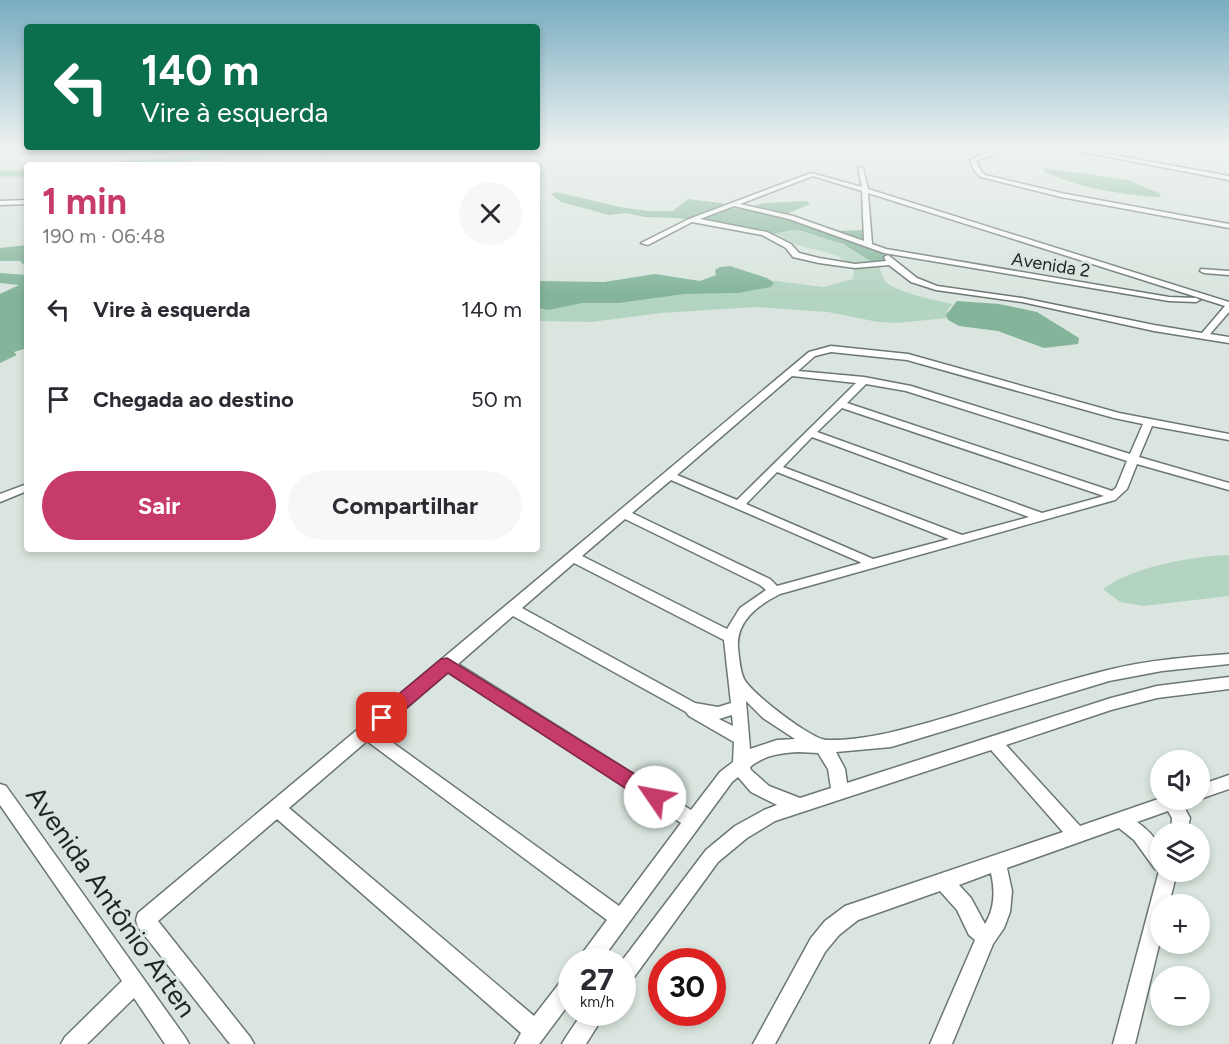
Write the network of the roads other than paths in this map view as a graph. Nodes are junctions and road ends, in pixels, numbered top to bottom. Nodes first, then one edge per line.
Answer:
1 (751, 197) edge
2 (865, 197) edge
3 (889, 197) edge
4 (1070, 197) edge
5 (24, 202) edge
6 (0, 203) edge
7 (732, 204) junction
8 (691, 220) junction
9 (1229, 226) edge
10 (645, 243) dead end
11 (868, 245) junction
12 (884, 251) junction
13 (890, 262) junction
14 (1203, 271) dead end
15 (1229, 273) edge
16 (1215, 302) junction
17 (1229, 306) edge
18 (1205, 335) junction
19 (1229, 340) edge
20 (791, 373) junction
21 (864, 380) junction
22 (841, 404) junction
23 (1148, 423) junction
24 (810, 434) junction
25 (1229, 437) edge
26 (1133, 459) junction
27 (776, 468) junction
28 (669, 476) junction
29 (1229, 487) edge
30 (24, 488) edge
31 (1115, 496) junction
32 (0, 498) edge
33 (738, 505) junction
34 (624, 514) junction
35 (1044, 518) junction
36 (961, 539) junction
37 (573, 557) junction
38 (871, 564) junction
39 (775, 591) junction
40 (512, 609) junction
41 (732, 638) junction
42 (1229, 659) edge
43 (447, 664) junction
44 (738, 682) junction
45 (1229, 683) edge
46 (739, 707) junction
47 (691, 708) junction
48 (366, 732) junction
49 (742, 740) junction
50 (994, 742) junction
51 (822, 747) junction
52 (741, 765) junction
53 (1229, 782) edge
54 (1210, 789) edge
55 (0, 791) edge
56 (838, 794) junction
57 (798, 805) junction
58 (278, 808) junction
59 (1150, 808) edge
60 (1120, 819) junction
61 (693, 821) junction
62 (1077, 835) junction
63 (1150, 848) edge
64 (996, 863) junction
65 (943, 881) junction
66 (1165, 882) edge
67 (620, 918) junction
68 (986, 937) junction
69 (598, 948) edge
70 (636, 958) edge
71 (135, 983) junction
72 (558, 1002) edge
73 (586, 1026) edge
74 (531, 1038) edge
75 (72, 1044) edge
76 (178, 1044) edge
77 (243, 1044) edge
78 (573, 1044) edge
79 (764, 1044) edge
80 (941, 1044) edge
81 (1124, 1044) edge

1 - 7 street
2 - 11 street
3 - 16 street
4 - 9 street
5 - 6 street
7 - 8 street
7 - 11 street, Avenida 2
8 - 10 street
8 - 13 street
11 - 12 street, Avenida 2
12 - 13 street
12 - 16 street, Avenida 2
13 - 18 street
14 - 15 street
16 - 17 street
17 - 18 street
18 - 19 street
20 - 21 street
20 - 23 street
20 - 28 street
21 - 22 street
21 - 26 street
22 - 24 street
22 - 31 street
23 - 25 street
23 - 26 street
24 - 27 street
24 - 35 street
26 - 29 street
26 - 31 street
27 - 33 street
27 - 36 street
28 - 33 street
28 - 34 street
30 - 32 street
31 - 35 street
33 - 38 street
34 - 37 street
34 - 39 street
35 - 36 street
36 - 38 street
37 - 40 street
37 - 41 street
38 - 39 street
39 - 41 street
40 - 43 street
40 - 47 street
41 - 44 street
42 - 51 street
43 - 48 street
43 - 61 street
44 - 46 street
44 - 51 street
45 - 50 street
46 - 47 street
46 - 49 street
47 - 49 street
48 - 58 street
48 - 67 street
49 - 52 street
50 - 56 street
50 - 62 street
51 - 52 street
51 - 56 street
52 - 57 street
52 - 61 street
53 - 54 street
55 - 71 street, Avenida Antônio Arten
56 - 57 street
57 - 70 street
58 - 74 street
58 - 77 street
59 - 60 street
60 - 62 street
60 - 63 street
61 - 67 street
62 - 64 street
64 - 65 street
64 - 68 street
65 - 68 street
65 - 79 street
66 - 81 street
67 - 69 street
68 - 80 street
71 - 75 street
71 - 76 street, Avenida Antônio Arten
72 - 74 street
73 - 78 street

